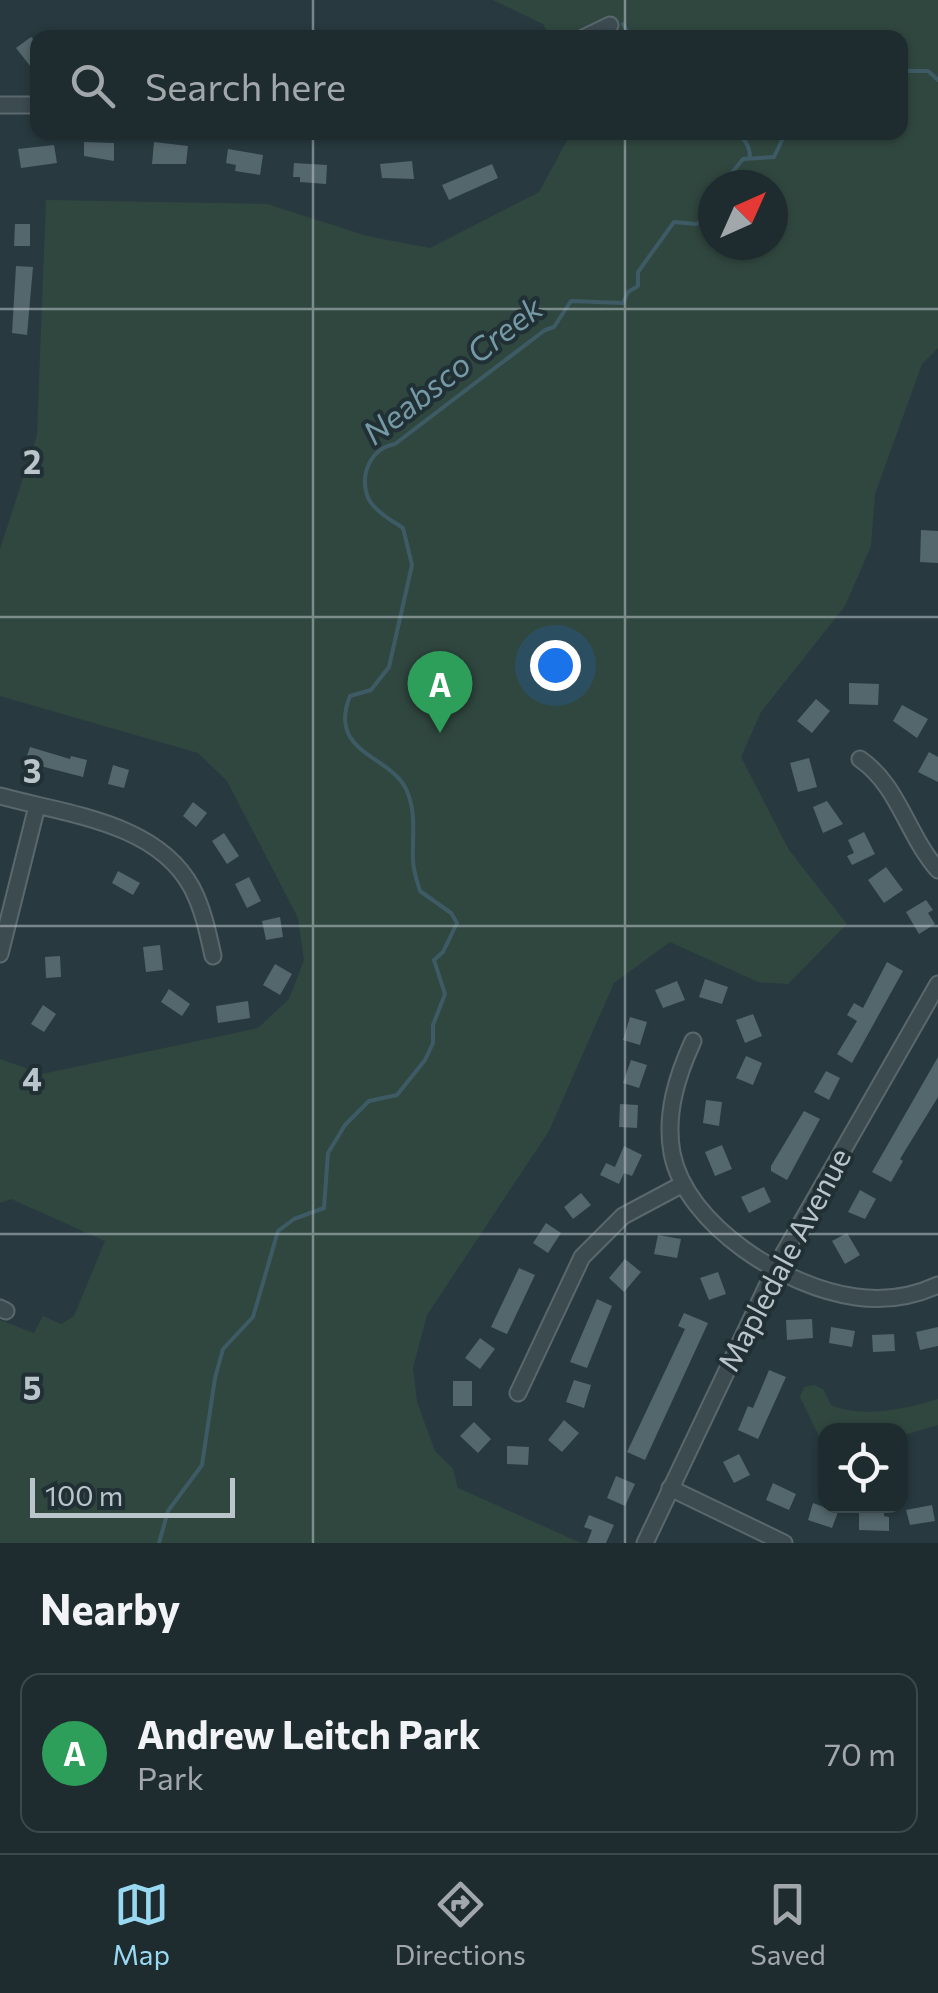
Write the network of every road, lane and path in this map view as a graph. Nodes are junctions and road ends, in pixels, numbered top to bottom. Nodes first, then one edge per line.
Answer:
1 (610, 26) dead end
2 (601, 30) edge
3 (30, 105) edge
4 (0, 106) edge
5 (860, 759) dead end
6 (0, 796) edge
7 (38, 806) junction
8 (938, 870) edge
9 (0, 954) edge
10 (213, 956) dead end
11 (938, 984) edge
12 (693, 1041) dead end
13 (683, 1184) junction
14 (776, 1266) junction
15 (938, 1285) edge
16 (518, 1393) dead end
17 (670, 1488) junction
18 (645, 1543) edge
19 (784, 1543) edge

1 - 2 street
3 - 4 street
5 - 8 street
6 - 7 street
7 - 9 street
7 - 10 street
11 - 14 street, Mapledale Avenue
12 - 13 street
13 - 14 street
13 - 16 street
14 - 15 street
14 - 17 street, Mapledale Avenue
17 - 18 street, Mapledale Avenue
17 - 19 street

